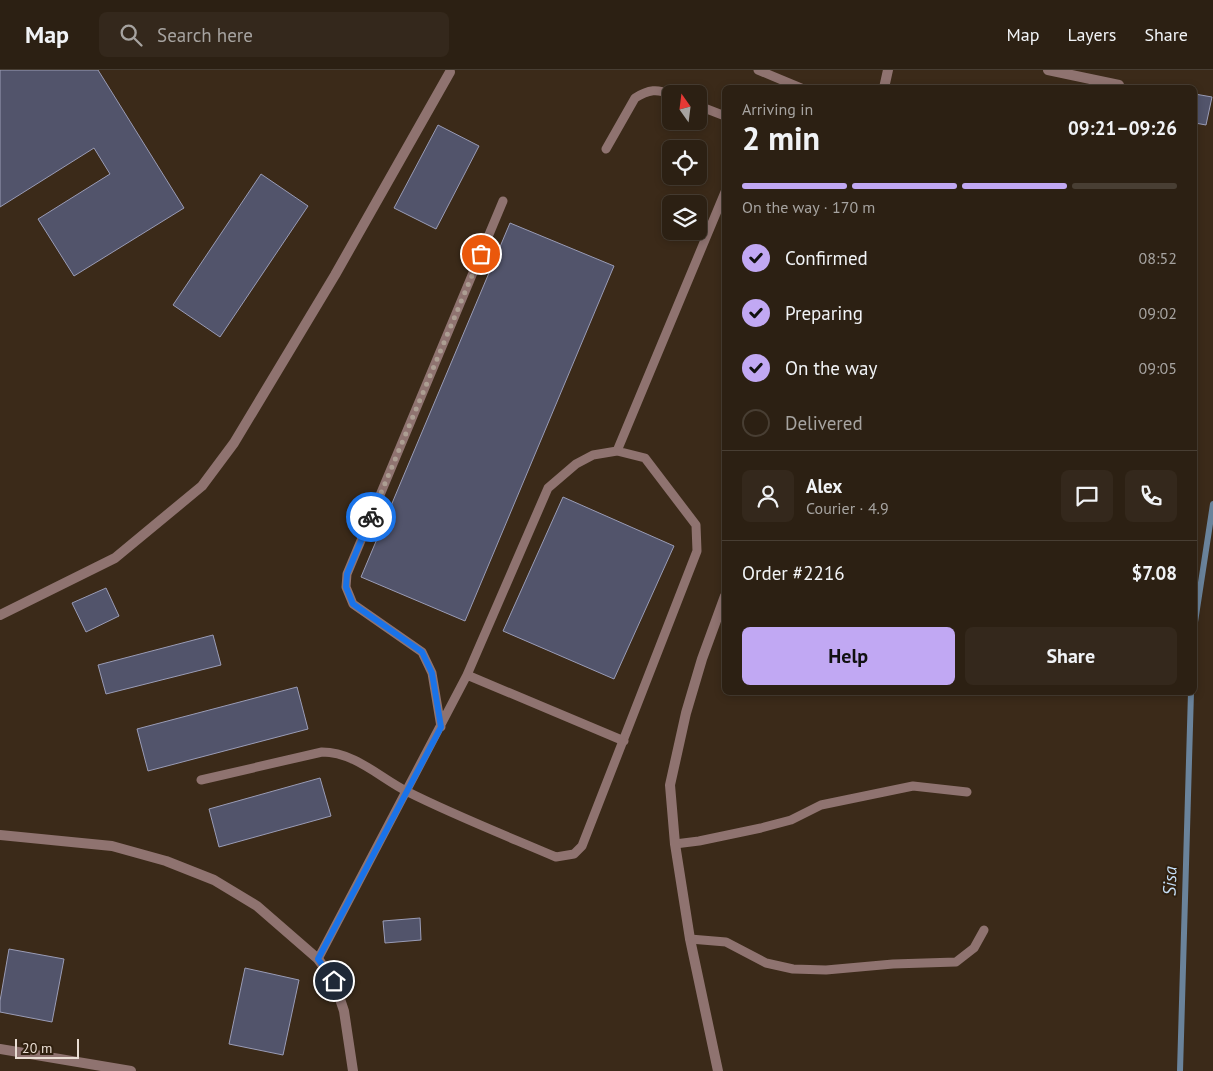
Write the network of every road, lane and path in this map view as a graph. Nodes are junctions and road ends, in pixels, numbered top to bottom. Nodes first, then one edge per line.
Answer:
1 (758, 70) edge
2 (888, 70) edge
3 (1048, 70) edge
4 (450, 72) dead end
5 (794, 85) edge
6 (885, 85) edge
7 (1119, 85) dead end
8 (662, 91) edge
9 (708, 109) edge
10 (722, 115) edge
11 (606, 149) dead end
12 (722, 199) edge
13 (503, 201) dead end
14 (617, 451) junction
15 (722, 604) edge
16 (0, 615) edge
17 (467, 675) junction
18 (441, 727) junction
19 (624, 741) junction
20 (200, 780) dead end
21 (407, 792) junction
22 (967, 792) dead end
23 (0, 835) edge
24 (675, 844) junction
25 (984, 930) dead end
26 (690, 939) junction
27 (318, 959) junction
28 (0, 1050) edge
29 (131, 1071) edge
30 (354, 1071) edge
31 (718, 1071) edge

1 - 5 lane
2 - 6 street
3 - 7 street
4 - 16 street
8 - 11 lane
9 - 10 lane
12 - 14 lane
13 - 18 lane
14 - 17 lane
14 - 19 lane
15 - 24 street
17 - 18 lane
17 - 19 lane
18 - 21 lane
19 - 21 lane
20 - 21 lane
21 - 27 lane
22 - 24 lane
23 - 27 street
24 - 26 street
25 - 26 lane
26 - 31 street
27 - 30 street
28 - 29 street

